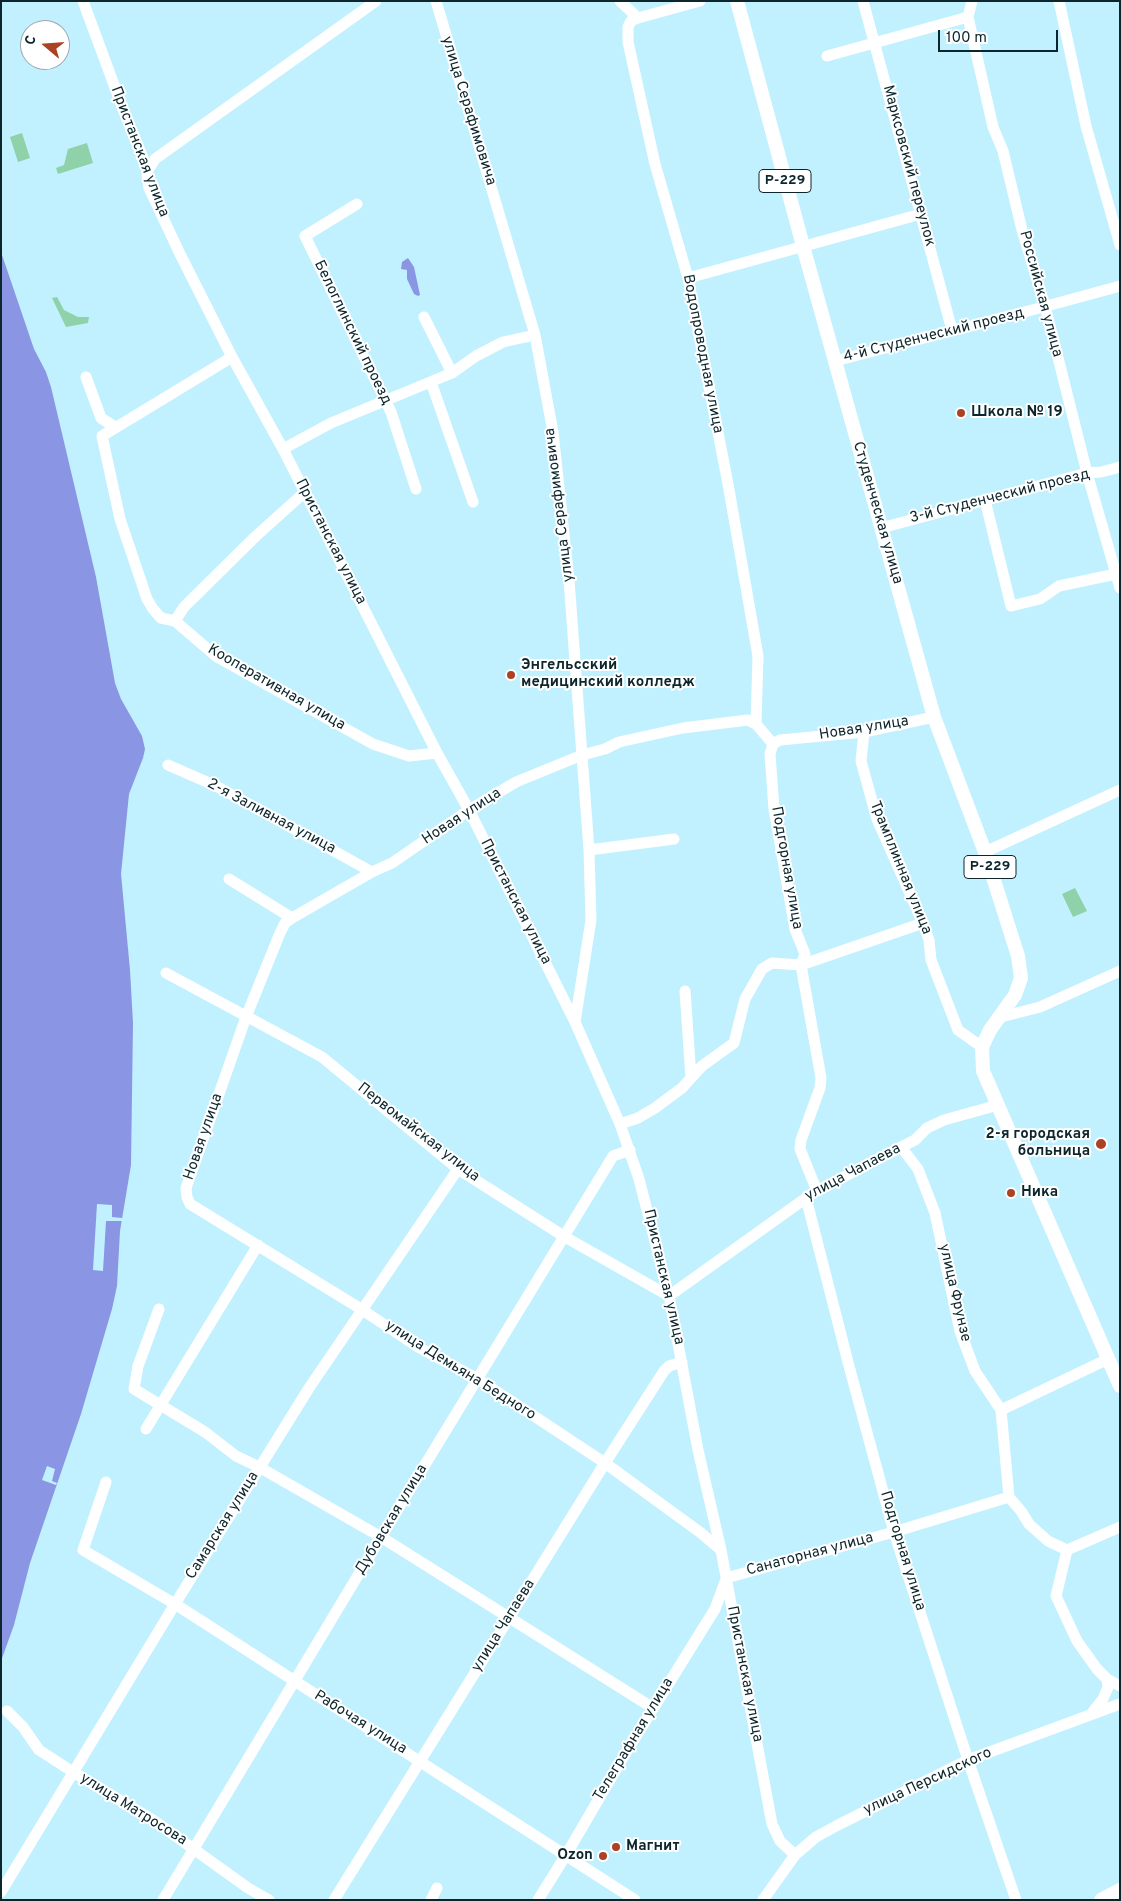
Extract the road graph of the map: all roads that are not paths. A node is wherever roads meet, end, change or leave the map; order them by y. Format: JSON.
{"nodes":[{"id":1,"x":83,"y":1,"type":"edge"},
{"id":2,"x":376,"y":1,"type":"edge"},
{"id":3,"x":436,"y":1,"type":"edge"},
{"id":4,"x":620,"y":1,"type":"edge"},
{"id":5,"x":700,"y":1,"type":"edge"},
{"id":6,"x":737,"y":1,"type":"edge"},
{"id":7,"x":863,"y":1,"type":"edge"},
{"id":8,"x":972,"y":1,"type":"edge"},
{"id":9,"x":1059,"y":1,"type":"edge"},
{"id":10,"x":968,"y":17,"type":"junction"},
{"id":11,"x":638,"y":18,"type":"junction"},
{"id":12,"x":875,"y":43,"type":"junction"},
{"id":13,"x":827,"y":56,"type":"dead end"},
{"id":14,"x":148,"y":170,"type":"junction"},
{"id":15,"x":357,"y":204,"type":"dead end"},
{"id":16,"x":921,"y":214,"type":"junction"},
{"id":17,"x":1120,"y":245,"type":"edge"},
{"id":18,"x":803,"y":246,"type":"junction"},
{"id":19,"x":688,"y":278,"type":"junction"},
{"id":20,"x":1120,"y":286,"type":"edge"},
{"id":21,"x":1045,"y":306,"type":"junction"},
{"id":22,"x":424,"y":317,"type":"dead end"},
{"id":23,"x":952,"y":330,"type":"junction"},
{"id":24,"x":535,"y":335,"type":"junction"},
{"id":25,"x":232,"y":357,"type":"junction"},
{"id":26,"x":835,"y":361,"type":"junction"},
{"id":27,"x":452,"y":374,"type":"junction"},
{"id":28,"x":86,"y":378,"type":"dead end"},
{"id":29,"x":431,"y":382,"type":"junction"},
{"id":30,"x":384,"y":400,"type":"junction"},
{"id":31,"x":115,"y":427,"type":"junction"},
{"id":32,"x":283,"y":449,"type":"junction"},
{"id":33,"x":1120,"y":467,"type":"edge"},
{"id":34,"x":1086,"y":473,"type":"junction"},
{"id":35,"x":416,"y":489,"type":"dead end"},
{"id":36,"x":305,"y":492,"type":"junction"},
{"id":37,"x":985,"y":500,"type":"junction"},
{"id":38,"x":473,"y":502,"type":"dead end"},
{"id":39,"x":881,"y":528,"type":"junction"},
{"id":40,"x":1116,"y":574,"type":"junction"},
{"id":41,"x":1120,"y":588,"type":"edge"},
{"id":42,"x":174,"y":621,"type":"junction"},
{"id":43,"x":934,"y":718,"type":"junction"},
{"id":44,"x":756,"y":724,"type":"junction"},
{"id":45,"x":864,"y":732,"type":"junction"},
{"id":46,"x":773,"y":744,"type":"junction"},
{"id":47,"x":437,"y":753,"type":"junction"},
{"id":48,"x":582,"y":754,"type":"junction"},
{"id":49,"x":168,"y":765,"type":"dead end"},
{"id":50,"x":1120,"y":790,"type":"edge"},
{"id":51,"x":469,"y":810,"type":"junction"},
{"id":52,"x":674,"y":839,"type":"dead end"},
{"id":53,"x":589,"y":850,"type":"junction"},
{"id":54,"x":985,"y":852,"type":"junction"},
{"id":55,"x":372,"y":872,"type":"junction"},
{"id":56,"x":229,"y":879,"type":"dead end"},
{"id":57,"x":292,"y":918,"type":"junction"},
{"id":58,"x":923,"y":922,"type":"junction"},
{"id":59,"x":801,"y":965,"type":"junction"},
{"id":60,"x":1120,"y":971,"type":"edge"},
{"id":61,"x":166,"y":973,"type":"dead end"},
{"id":62,"x":685,"y":991,"type":"dead end"},
{"id":63,"x":1001,"y":1016,"type":"junction"},
{"id":64,"x":246,"y":1017,"type":"junction"},
{"id":65,"x":575,"y":1022,"type":"junction"},
{"id":66,"x":982,"y":1047,"type":"junction"},
{"id":67,"x":691,"y":1078,"type":"junction"},
{"id":68,"x":998,"y":1105,"type":"junction"},
{"id":69,"x":620,"y":1124,"type":"junction"},
{"id":70,"x":901,"y":1147,"type":"junction"},
{"id":71,"x":630,"y":1150,"type":"junction"},
{"id":72,"x":458,"y":1169,"type":"junction"},
{"id":73,"x":817,"y":1191,"type":"junction"},
{"id":74,"x":806,"y":1198,"type":"junction"},
{"id":75,"x":190,"y":1204,"type":"joint"},
{"id":76,"x":566,"y":1237,"type":"junction"},
{"id":77,"x":258,"y":1245,"type":"junction"},
{"id":78,"x":668,"y":1296,"type":"junction"},
{"id":79,"x":159,"y":1309,"type":"dead end"},
{"id":80,"x":361,"y":1309,"type":"junction"},
{"id":81,"x":1108,"y":1359,"type":"junction"},
{"id":82,"x":682,"y":1362,"type":"junction"},
{"id":83,"x":478,"y":1379,"type":"junction"},
{"id":84,"x":1120,"y":1386,"type":"edge"},
{"id":85,"x":161,"y":1407,"type":"junction"},
{"id":86,"x":1001,"y":1410,"type":"junction"},
{"id":87,"x":146,"y":1430,"type":"dead end"},
{"id":88,"x":605,"y":1463,"type":"junction"},
{"id":89,"x":259,"y":1467,"type":"junction"},
{"id":90,"x":106,"y":1482,"type":"dead end"},
{"id":91,"x":1009,"y":1497,"type":"junction"},
{"id":92,"x":1120,"y":1527,"type":"edge"},
{"id":93,"x":894,"y":1532,"type":"junction"},
{"id":94,"x":381,"y":1537,"type":"junction"},
{"id":95,"x":721,"y":1550,"type":"junction"},
{"id":96,"x":1067,"y":1550,"type":"junction"},
{"id":97,"x":726,"y":1578,"type":"junction"},
{"id":98,"x":175,"y":1604,"type":"junction"},
{"id":99,"x":509,"y":1618,"type":"junction"},
{"id":100,"x":1107,"y":1679,"type":"junction"},
{"id":101,"x":295,"y":1682,"type":"junction"},
{"id":102,"x":1120,"y":1686,"type":"edge"},
{"id":103,"x":1120,"y":1704,"type":"edge"},
{"id":104,"x":653,"y":1708,"type":"junction"},
{"id":105,"x":7,"y":1711,"type":"dead end"},
{"id":106,"x":1091,"y":1714,"type":"junction"},
{"id":107,"x":968,"y":1760,"type":"junction"},
{"id":108,"x":420,"y":1761,"type":"junction"},
{"id":109,"x":72,"y":1772,"type":"junction"},
{"id":110,"x":194,"y":1849,"type":"junction"},
{"id":111,"x":566,"y":1855,"type":"junction"},
{"id":112,"x":795,"y":1855,"type":"junction"},
{"id":113,"x":437,"y":1888,"type":"dead end"},
{"id":114,"x":1120,"y":1890,"type":"edge"},
{"id":115,"x":1,"y":1892,"type":"edge"},
{"id":116,"x":163,"y":1900,"type":"edge"},
{"id":117,"x":269,"y":1900,"type":"edge"},
{"id":118,"x":334,"y":1900,"type":"edge"},
{"id":119,"x":431,"y":1900,"type":"edge"},
{"id":120,"x":538,"y":1900,"type":"edge"},
{"id":121,"x":635,"y":1900,"type":"edge"},
{"id":122,"x":763,"y":1900,"type":"edge"},
{"id":123,"x":1016,"y":1900,"type":"edge"},
{"id":124,"x":1101,"y":1900,"type":"edge"}],
"edges":[{"from":1,"to":14,"type":"street","name":"Пристанская улица"},
{"from":2,"to":14,"type":"street"},
{"from":3,"to":24,"type":"street","name":"улица Серафимовича"},
{"from":4,"to":11,"type":"street"},
{"from":5,"to":11,"type":"street"},
{"from":6,"to":18,"type":"main road","name":"Студенческая улица","number":"Р-229"},
{"from":7,"to":12,"type":"street","name":"Марксовский переулок"},
{"from":8,"to":10,"type":"street","name":"Российская улица"},
{"from":9,"to":17,"type":"street"},
{"from":10,"to":12,"type":"street"},
{"from":10,"to":21,"type":"street","name":"Российская улица"},
{"from":11,"to":19,"type":"street","name":"Водопроводная улица"},
{"from":12,"to":13,"type":"street"},
{"from":12,"to":16,"type":"street","name":"Марксовский переулок"},
{"from":14,"to":25,"type":"street","name":"Пристанская улица"},
{"from":15,"to":30,"type":"street","name":"Белоглинский проезд"},
{"from":16,"to":18,"type":"street"},
{"from":16,"to":23,"type":"street","name":"Марксовский переулок"},
{"from":18,"to":19,"type":"street"},
{"from":18,"to":26,"type":"main road","name":"Студенческая улица","number":"Р-229"},
{"from":19,"to":44,"type":"street","name":"Водопроводная улица"},
{"from":20,"to":21,"type":"street","name":"4-й Студенческий проезд"},
{"from":21,"to":23,"type":"street","name":"4-й Студенческий проезд"},
{"from":21,"to":34,"type":"street","name":"Российская улица"},
{"from":22,"to":27,"type":"street"},
{"from":23,"to":26,"type":"street","name":"4-й Студенческий проезд"},
{"from":24,"to":27,"type":"street"},
{"from":24,"to":48,"type":"street","name":"улица Серафимовича"},
{"from":25,"to":31,"type":"street"},
{"from":25,"to":32,"type":"street","name":"Пристанская улица"},
{"from":26,"to":39,"type":"main road","name":"Студенческая улица","number":"Р-229"},
{"from":27,"to":29,"type":"street"},
{"from":28,"to":31,"type":"street"},
{"from":29,"to":30,"type":"street"},
{"from":29,"to":38,"type":"street"},
{"from":30,"to":32,"type":"street"},
{"from":30,"to":35,"type":"street","name":"Белоглинский проезд"},
{"from":31,"to":42,"type":"street","name":"Кооперативная улица"},
{"from":32,"to":36,"type":"street","name":"Пристанская улица"},
{"from":33,"to":34,"type":"street","name":"3-й Студенческий проезд"},
{"from":34,"to":37,"type":"street","name":"3-й Студенческий проезд"},
{"from":34,"to":40,"type":"street","name":"Российская улица"},
{"from":36,"to":42,"type":"street"},
{"from":36,"to":47,"type":"street","name":"Пристанская улица"},
{"from":37,"to":39,"type":"street","name":"3-й Студенческий проезд"},
{"from":37,"to":40,"type":"street"},
{"from":39,"to":43,"type":"main road","name":"Студенческая улица","number":"Р-229"},
{"from":40,"to":41,"type":"street","name":"Российская улица"},
{"from":42,"to":47,"type":"street","name":"Кооперативная улица"},
{"from":43,"to":45,"type":"street","name":"Новая улица"},
{"from":43,"to":54,"type":"main road","name":"Студенческая улица","number":"Р-229"},
{"from":44,"to":46,"type":"street"},
{"from":44,"to":48,"type":"street","name":"Новая улица"},
{"from":45,"to":46,"type":"street","name":"Новая улица"},
{"from":45,"to":58,"type":"street","name":"Трамплинная улица"},
{"from":46,"to":59,"type":"street","name":"Подгорная улица"},
{"from":47,"to":51,"type":"street","name":"Пристанская улица"},
{"from":48,"to":51,"type":"street","name":"Новая улица"},
{"from":48,"to":53,"type":"street","name":"улица Серафимовича"},
{"from":49,"to":55,"type":"street","name":"2-я Заливная улица"},
{"from":50,"to":54,"type":"street"},
{"from":51,"to":55,"type":"street","name":"Новая улица"},
{"from":51,"to":65,"type":"street","name":"Пристанская улица"},
{"from":52,"to":53,"type":"street"},
{"from":53,"to":65,"type":"street","name":"улица Серафимовича"},
{"from":54,"to":63,"type":"main road","name":"Студенческая улица","number":"Р-229"},
{"from":55,"to":57,"type":"street","name":"Новая улица"},
{"from":56,"to":57,"type":"street"},
{"from":57,"to":64,"type":"street","name":"Новая улица"},
{"from":58,"to":59,"type":"street"},
{"from":58,"to":66,"type":"street","name":"Трамплинная улица"},
{"from":59,"to":67,"type":"street"},
{"from":59,"to":73,"type":"street","name":"Подгорная улица"},
{"from":60,"to":63,"type":"street"},
{"from":61,"to":64,"type":"street","name":"Первомайская улица"},
{"from":62,"to":67,"type":"street"},
{"from":63,"to":66,"type":"main road","number":"Р-229"},
{"from":64,"to":72,"type":"street","name":"Первомайская улица"},
{"from":64,"to":75,"type":"street","name":"Новая улица"},
{"from":65,"to":69,"type":"street","name":"Пристанская улица"},
{"from":66,"to":68,"type":"main road"},
{"from":67,"to":69,"type":"street"},
{"from":68,"to":70,"type":"street","name":"улица Чапаева"},
{"from":68,"to":81,"type":"main road"},
{"from":69,"to":71,"type":"street","name":"Пристанская улица"},
{"from":70,"to":73,"type":"street","name":"улица Чапаева"},
{"from":70,"to":86,"type":"street","name":"улица Фрунзе"},
{"from":71,"to":76,"type":"street","name":"Дубовская улица"},
{"from":71,"to":78,"type":"street","name":"Пристанская улица"},
{"from":72,"to":76,"type":"street","name":"Первомайская улица"},
{"from":72,"to":80,"type":"street","name":"Самарская улица"},
{"from":73,"to":74,"type":"street","name":"улица Чапаева"},
{"from":74,"to":78,"type":"street","name":"улица Чапаева"},
{"from":74,"to":93,"type":"street","name":"Подгорная улица"},
{"from":75,"to":77,"type":"street","name":"улица Демьяна Бедного"},
{"from":76,"to":78,"type":"street","name":"Первомайская улица"},
{"from":76,"to":83,"type":"street","name":"Дубовская улица"},
{"from":77,"to":80,"type":"street","name":"улица Демьяна Бедного"},
{"from":77,"to":85,"type":"street"},
{"from":78,"to":82,"type":"street","name":"Пристанская улица"},
{"from":79,"to":85,"type":"street"},
{"from":80,"to":83,"type":"street","name":"улица Демьяна Бедного"},
{"from":80,"to":89,"type":"street","name":"Самарская улица"},
{"from":81,"to":84,"type":"main road"},
{"from":81,"to":86,"type":"street"},
{"from":82,"to":88,"type":"street","name":"улица Чапаева"},
{"from":82,"to":95,"type":"street","name":"Пристанская улица"},
{"from":83,"to":88,"type":"street","name":"улица Демьяна Бедного"},
{"from":83,"to":94,"type":"street","name":"Дубовская улица"},
{"from":85,"to":87,"type":"street"},
{"from":85,"to":89,"type":"street"},
{"from":86,"to":91,"type":"street","name":"улица Фрунзе"},
{"from":88,"to":95,"type":"street","name":"улица Демьяна Бедного"},
{"from":88,"to":99,"type":"street","name":"улица Чапаева"},
{"from":89,"to":94,"type":"street"},
{"from":89,"to":98,"type":"street","name":"Самарская улица"},
{"from":90,"to":98,"type":"street","name":"Рабочая улица"},
{"from":91,"to":93,"type":"street","name":"Санаторная улица"},
{"from":91,"to":96,"type":"street"},
{"from":92,"to":96,"type":"street"},
{"from":93,"to":97,"type":"street","name":"Санаторная улица"},
{"from":93,"to":107,"type":"street","name":"Подгорная улица"},
{"from":94,"to":99,"type":"street"},
{"from":94,"to":101,"type":"street","name":"Дубовская улица"},
{"from":95,"to":97,"type":"street","name":"Пристанская улица"},
{"from":96,"to":100,"type":"street"},
{"from":97,"to":104,"type":"street","name":"Телеграфная улица"},
{"from":97,"to":112,"type":"street","name":"Пристанская улица"},
{"from":98,"to":101,"type":"street","name":"Рабочая улица"},
{"from":98,"to":109,"type":"street","name":"Самарская улица"},
{"from":99,"to":104,"type":"street"},
{"from":99,"to":108,"type":"street","name":"улица Чапаева"},
{"from":100,"to":102,"type":"street"},
{"from":100,"to":106,"type":"street"},
{"from":101,"to":108,"type":"street","name":"Рабочая улица"},
{"from":101,"to":110,"type":"street","name":"Дубовская улица"},
{"from":103,"to":106,"type":"street","name":"улица Персидского"},
{"from":104,"to":111,"type":"street","name":"Телеграфная улица"},
{"from":105,"to":109,"type":"street","name":"улица Матросова"},
{"from":106,"to":107,"type":"street","name":"улица Персидского"},
{"from":107,"to":112,"type":"street","name":"улица Персидского"},
{"from":107,"to":123,"type":"street","name":"Подгорная улица"},
{"from":108,"to":111,"type":"street","name":"Рабочая улица"},
{"from":108,"to":118,"type":"street","name":"улица Чапаева"},
{"from":109,"to":110,"type":"street","name":"улица Матросова"},
{"from":109,"to":115,"type":"street","name":"Самарская улица"},
{"from":110,"to":116,"type":"street","name":"Дубовская улица"},
{"from":110,"to":117,"type":"street","name":"улица Матросова"},
{"from":111,"to":120,"type":"street","name":"Телеграфная улица"},
{"from":111,"to":121,"type":"street","name":"Рабочая улица"},
{"from":112,"to":122,"type":"street","name":"улица Персидского"},
{"from":113,"to":119,"type":"street"},
{"from":114,"to":124,"type":"main road"}]}
